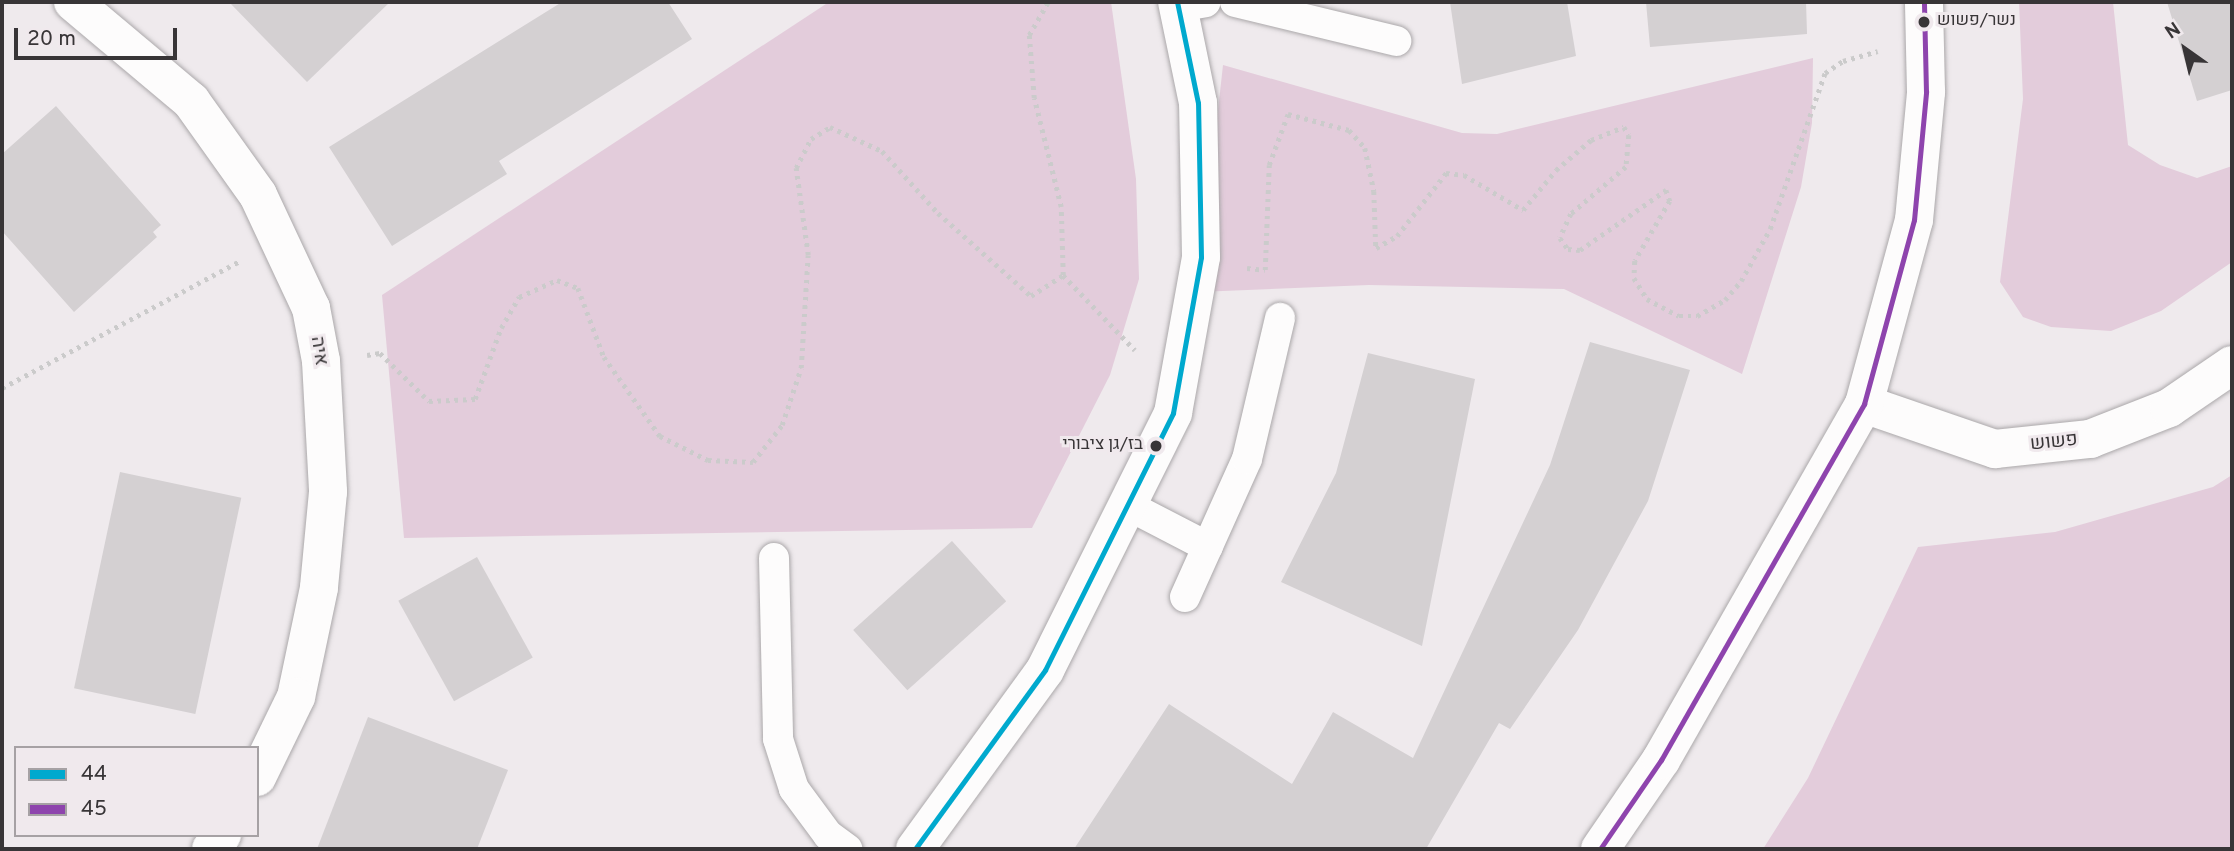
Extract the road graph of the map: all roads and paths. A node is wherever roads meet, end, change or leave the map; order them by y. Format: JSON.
{"nodes":[{"id":1,"x":72,"y":2,"type":"edge"},
{"id":2,"x":1048,"y":2,"type":"edge"},
{"id":3,"x":1236,"y":2,"type":"edge"},
{"id":4,"x":1187,"y":3,"type":"edge"},
{"id":5,"x":1925,"y":19,"type":"edge"},
{"id":6,"x":1396,"y":41,"type":"dead end"},
{"id":7,"x":279,"y":241,"type":"junction"},
{"id":8,"x":1239,"y":268,"type":"dead end"},
{"id":9,"x":1063,"y":275,"type":"junction"},
{"id":10,"x":1280,"y":318,"type":"dead end"},
{"id":11,"x":321,"y":361,"type":"junction"},
{"id":12,"x":2232,"y":365,"type":"edge"},
{"id":13,"x":2,"y":388,"type":"edge"},
{"id":14,"x":1176,"y":394,"type":"junction"},
{"id":15,"x":1864,"y":404,"type":"junction"},
{"id":16,"x":1127,"y":505,"type":"junction"},
{"id":17,"x":1208,"y":547,"type":"junction"},
{"id":18,"x":774,"y":558,"type":"dead end"},
{"id":19,"x":1185,"y":597,"type":"dead end"},
{"id":20,"x":259,"y":773,"type":"edge"},
{"id":21,"x":847,"y":849,"type":"edge"},
{"id":22,"x":915,"y":849,"type":"edge"},
{"id":23,"x":1600,"y":849,"type":"edge"}],
"edges":[{"from":1,"to":7,"type":"street","name":"איה"},
{"from":2,"to":9,"type":"path"},
{"from":3,"to":6,"type":"lane"},
{"from":4,"to":14,"type":"street"},
{"from":5,"to":8,"type":"path"},
{"from":5,"to":15,"type":"street"},
{"from":7,"to":11,"type":"street","name":"איה"},
{"from":7,"to":13,"type":"path"},
{"from":9,"to":11,"type":"path"},
{"from":9,"to":14,"type":"path"},
{"from":10,"to":17,"type":"lane"},
{"from":11,"to":20,"type":"street","name":"איה"},
{"from":12,"to":15,"type":"street","name":"פשוש"},
{"from":14,"to":16,"type":"street"},
{"from":15,"to":23,"type":"street"},
{"from":16,"to":17,"type":"lane"},
{"from":16,"to":22,"type":"street"},
{"from":17,"to":19,"type":"lane"},
{"from":18,"to":21,"type":"lane"}]}
